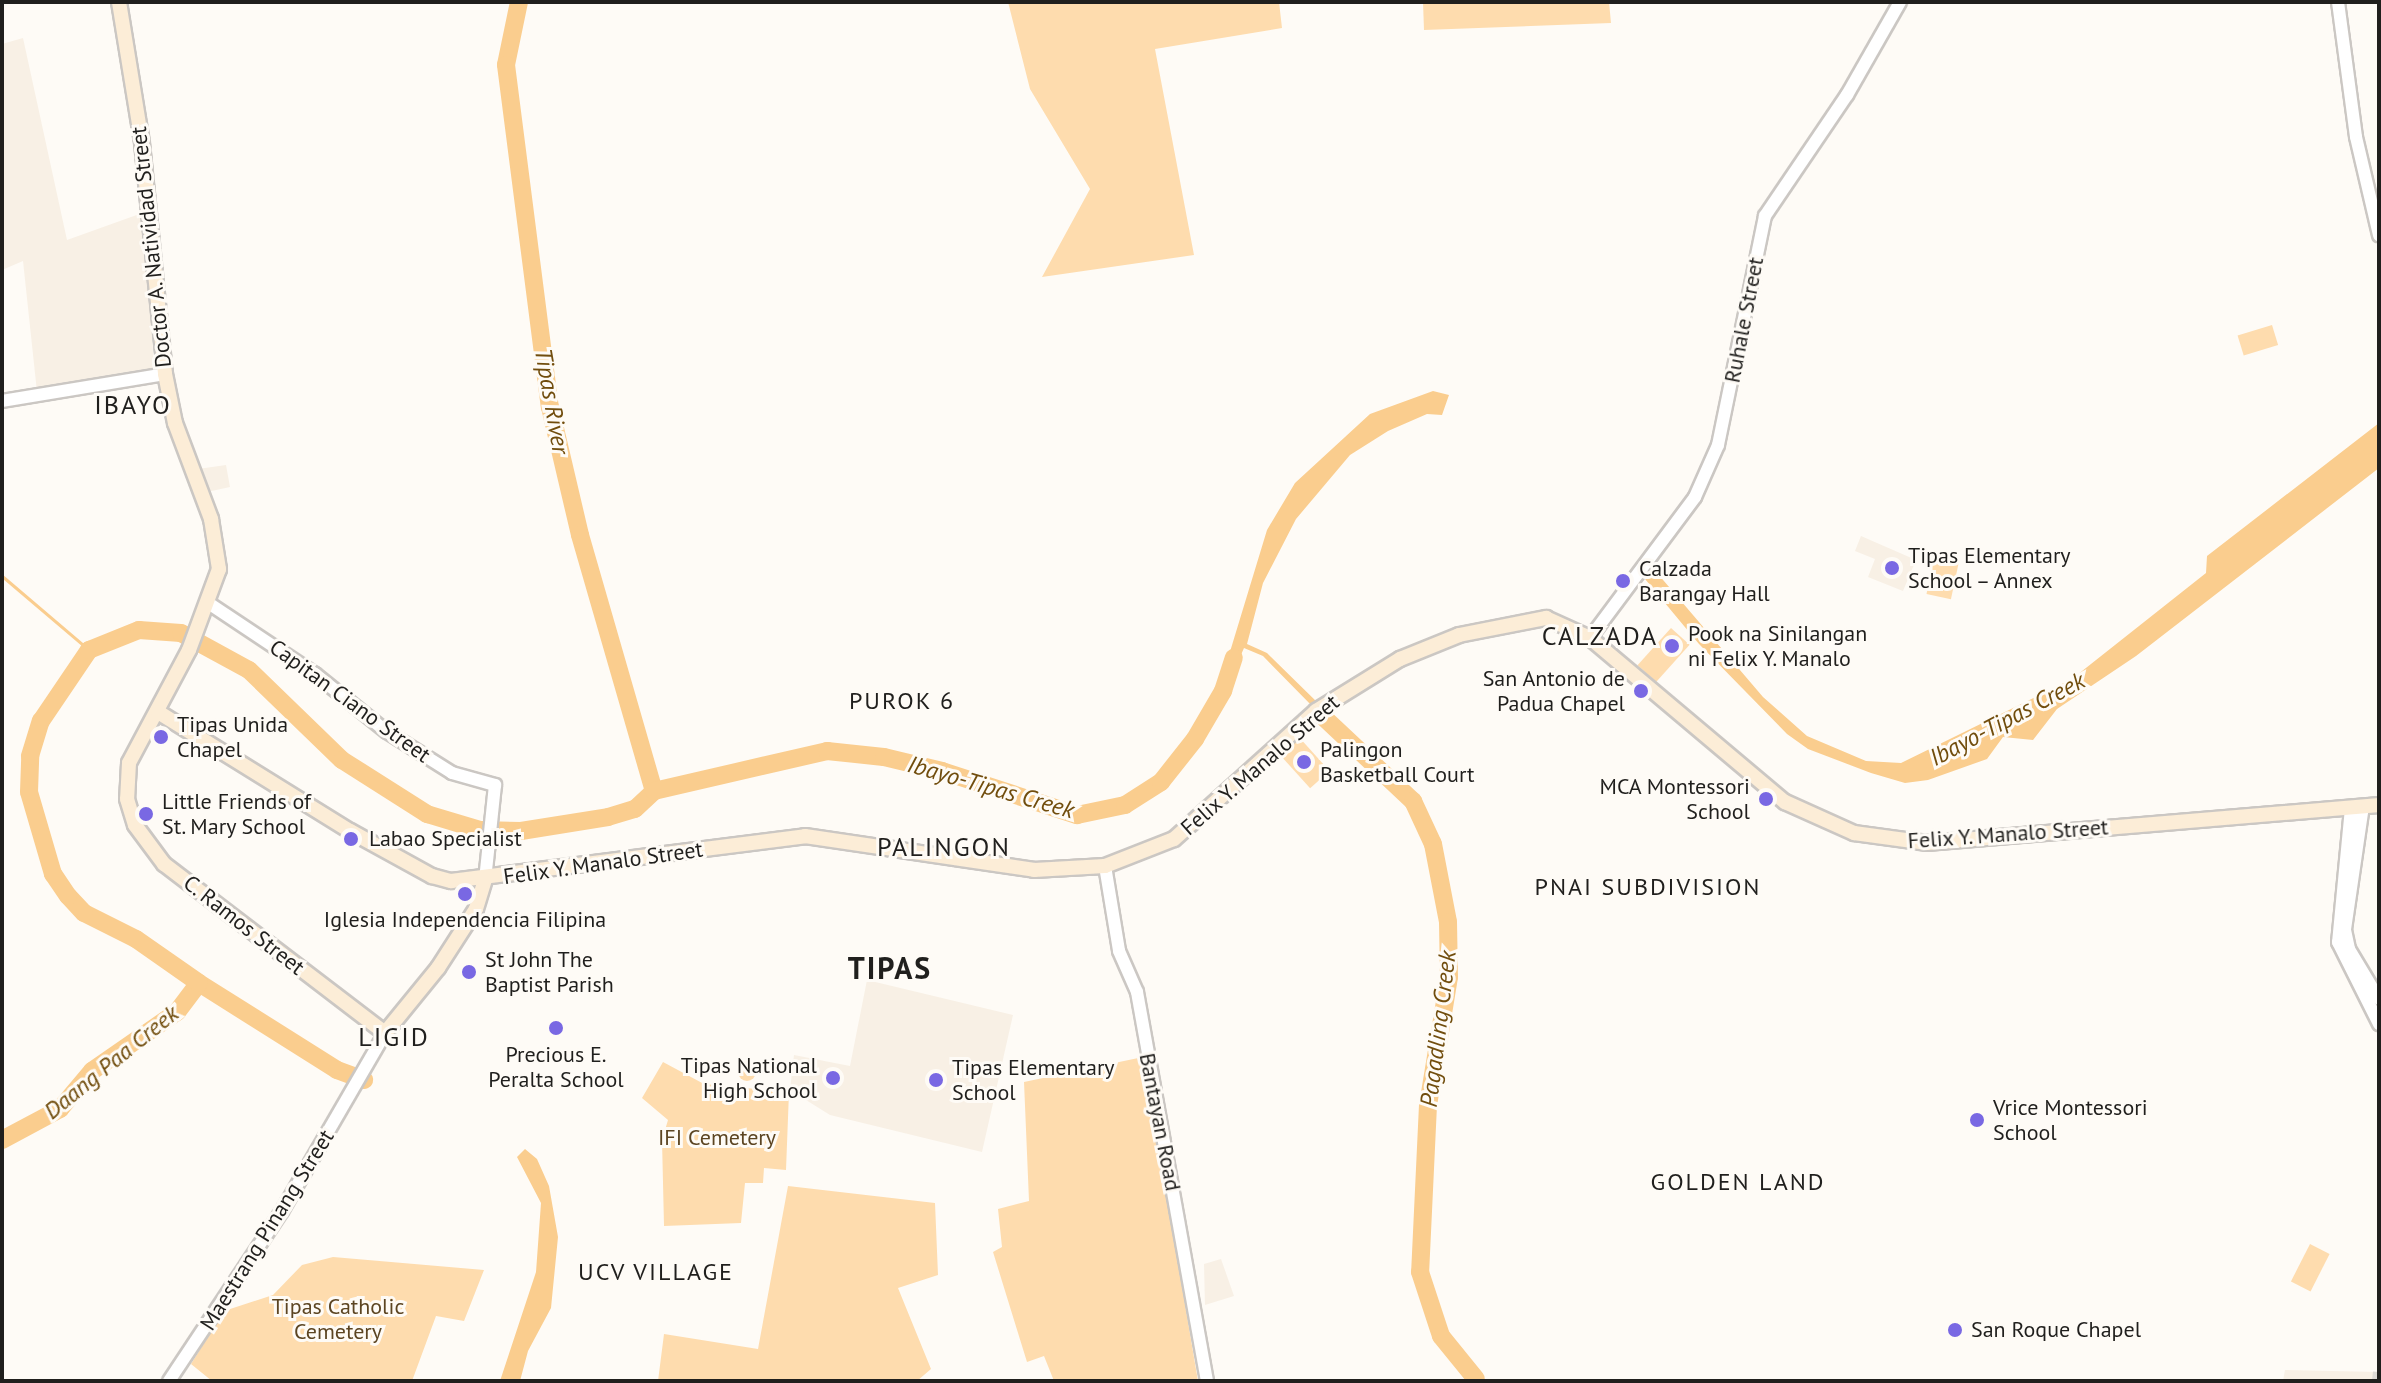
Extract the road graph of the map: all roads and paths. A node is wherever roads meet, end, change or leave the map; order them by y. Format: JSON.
{"nodes":[{"id":1,"x":119,"y":2,"type":"edge"},
{"id":2,"x":1900,"y":2,"type":"edge"},
{"id":3,"x":2338,"y":2,"type":"edge"},
{"id":4,"x":2379,"y":235,"type":"edge"},
{"id":5,"x":165,"y":374,"type":"junction"},
{"id":6,"x":2,"y":401,"type":"edge"},
{"id":7,"x":210,"y":604,"type":"junction"},
{"id":8,"x":1590,"y":638,"type":"junction"},
{"id":9,"x":158,"y":712,"type":"junction"},
{"id":10,"x":127,"y":799,"type":"joint"},
{"id":11,"x":2379,"y":805,"type":"edge"},
{"id":12,"x":2357,"y":807,"type":"junction"},
{"id":13,"x":1105,"y":866,"type":"junction"},
{"id":14,"x":485,"y":880,"type":"junction"},
{"id":15,"x":2379,"y":999,"type":"edge"},
{"id":16,"x":2379,"y":1024,"type":"edge"},
{"id":17,"x":385,"y":1033,"type":"junction"},
{"id":18,"x":169,"y":1381,"type":"edge"},
{"id":19,"x":1207,"y":1381,"type":"edge"}],
"edges":[{"from":1,"to":5,"type":"main road","name":"Doctor A. Natividad Street"},
{"from":2,"to":8,"type":"street","name":"Ruhale Street"},
{"from":3,"to":4,"type":"street"},
{"from":5,"to":6,"type":"street"},
{"from":5,"to":7,"type":"main road","name":"Doctor A. Natividad Street"},
{"from":7,"to":9,"type":"main road","name":"Doctor A. Natividad Street"},
{"from":7,"to":14,"type":"street","name":"Capitan Ciano Street"},
{"from":8,"to":12,"type":"main road","name":"Felix Y. Manalo Street"},
{"from":8,"to":13,"type":"main road","name":"Felix Y. Manalo Street"},
{"from":9,"to":10,"type":"main road","name":"Doctor A. Natividad Street"},
{"from":9,"to":14,"type":"main road","name":"Felix Y. Manalo Street"},
{"from":10,"to":17,"type":"main road","name":"C. Ramos Street"},
{"from":11,"to":12,"type":"main road","name":"Felix Y. Manalo Street"},
{"from":12,"to":15,"type":"street"},
{"from":12,"to":16,"type":"street"},
{"from":13,"to":14,"type":"main road","name":"Felix Y. Manalo Street"},
{"from":13,"to":19,"type":"street","name":"Bantayan Road"},
{"from":14,"to":17,"type":"main road"},
{"from":17,"to":18,"type":"street","name":"Maestrang Pinang Street"}]}
